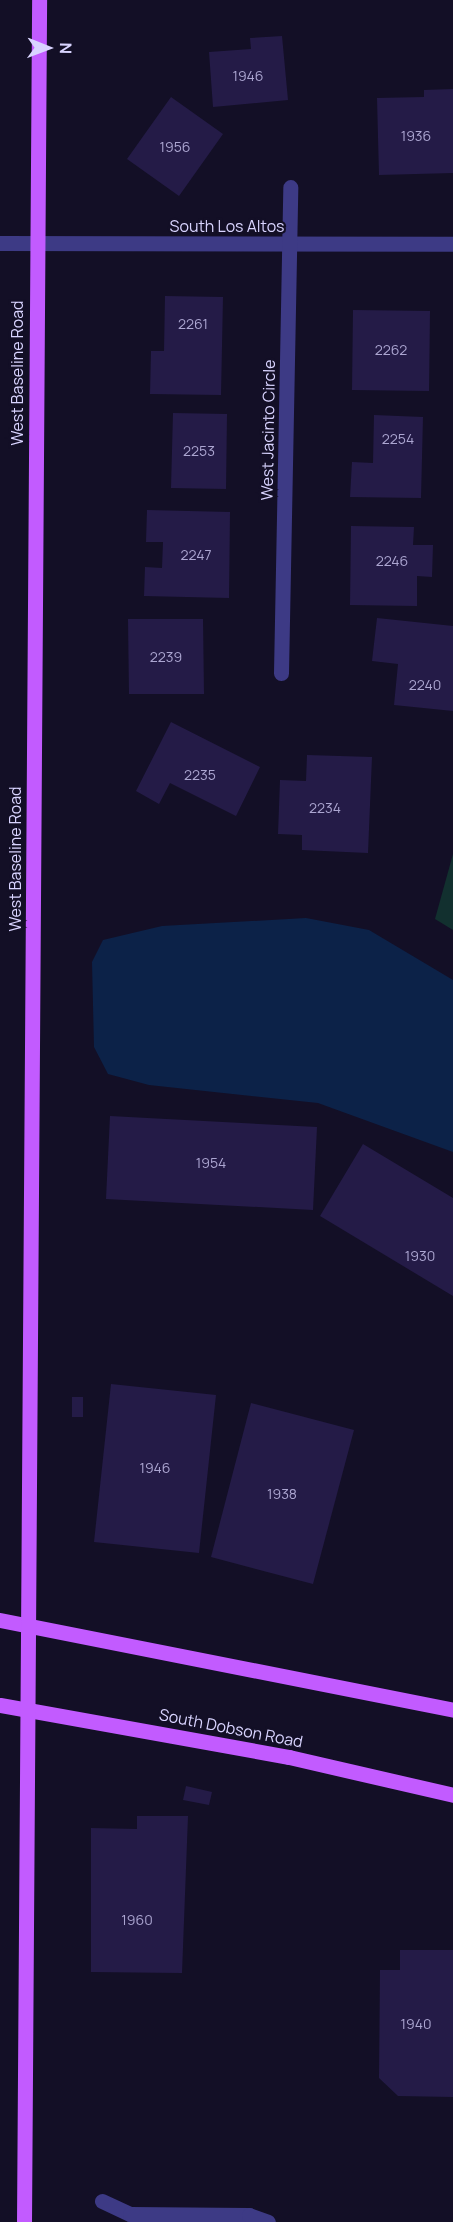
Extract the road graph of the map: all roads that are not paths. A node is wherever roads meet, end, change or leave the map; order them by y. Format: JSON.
{"nodes":[{"id":1,"x":39,"y":0,"type":"edge"},
{"id":2,"x":290,"y":187,"type":"dead end"},
{"id":3,"x":0,"y":243,"type":"edge"},
{"id":4,"x":36,"y":244,"type":"junction"},
{"id":5,"x":289,"y":244,"type":"junction"},
{"id":6,"x":453,"y":244,"type":"edge"},
{"id":7,"x":281,"y":673,"type":"dead end"},
{"id":8,"x":0,"y":1620,"type":"edge"},
{"id":9,"x":31,"y":1626,"type":"junction"},
{"id":10,"x":0,"y":1704,"type":"edge"},
{"id":11,"x":29,"y":1710,"type":"junction"},
{"id":12,"x":453,"y":1710,"type":"edge"},
{"id":13,"x":453,"y":1795,"type":"edge"},
{"id":14,"x":102,"y":2201,"type":"dead end"},
{"id":15,"x":24,"y":2222,"type":"edge"},
{"id":16,"x":268,"y":2222,"type":"edge"}],
"edges":[{"from":1,"to":4,"type":"main road","name":"West Baseline Road"},
{"from":2,"to":5,"type":"street","name":"West Jacinto Circle"},
{"from":3,"to":4,"type":"street","name":"South Los Altos"},
{"from":4,"to":5,"type":"street","name":"South Los Altos"},
{"from":4,"to":9,"type":"main road","name":"West Baseline Road"},
{"from":5,"to":6,"type":"street","name":"South Los Altos"},
{"from":5,"to":7,"type":"street","name":"West Jacinto Circle"},
{"from":8,"to":9,"type":"main road"},
{"from":9,"to":11,"type":"main road","name":"West Baseline Road"},
{"from":9,"to":12,"type":"main road"},
{"from":10,"to":11,"type":"main road","name":"South Dobson Road"},
{"from":11,"to":13,"type":"main road","name":"South Dobson Road"},
{"from":11,"to":15,"type":"main road","name":"West Baseline Road"},
{"from":14,"to":16,"type":"street"}]}
